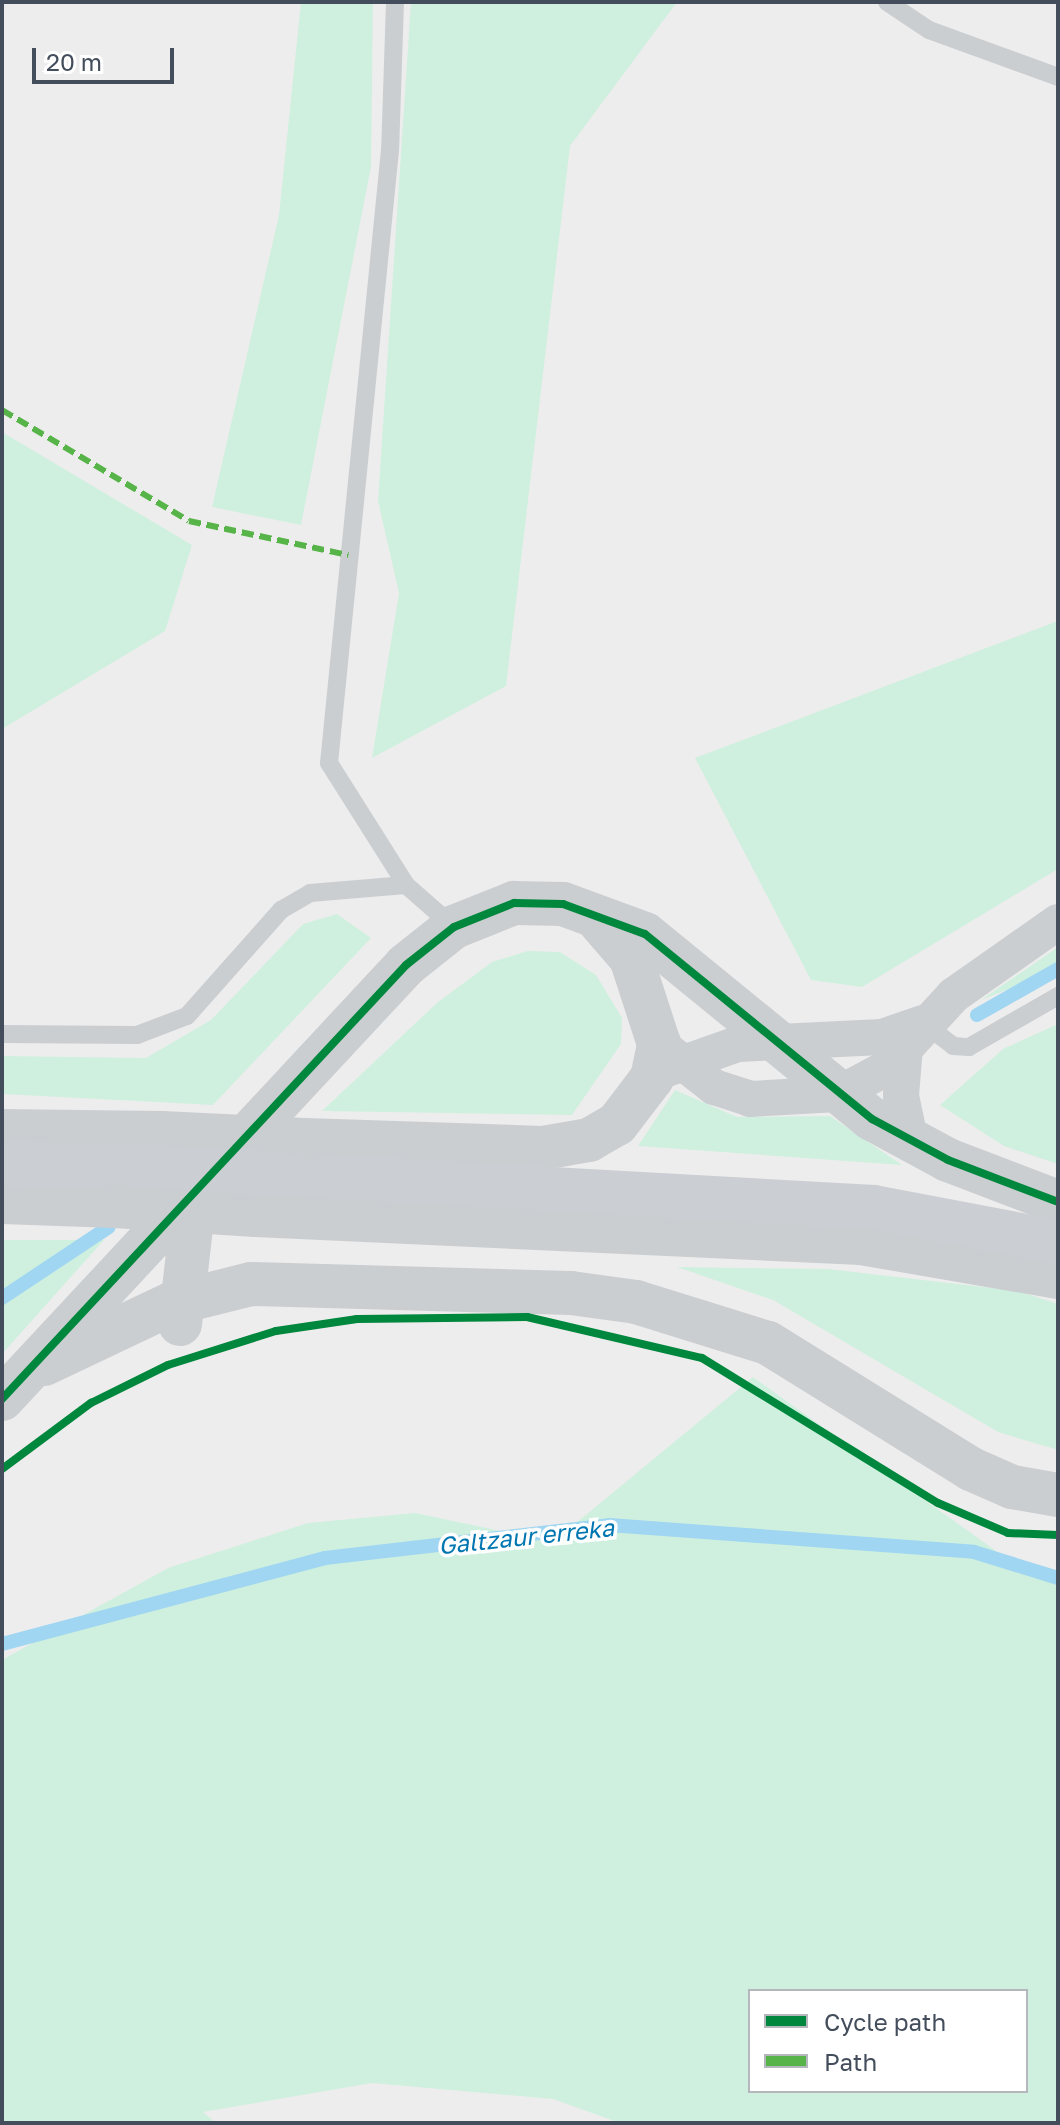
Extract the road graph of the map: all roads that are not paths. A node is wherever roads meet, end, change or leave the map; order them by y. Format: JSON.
{"nodes":[{"id":1,"x":395,"y":2,"type":"edge"},
{"id":2,"x":887,"y":2,"type":"edge"},
{"id":3,"x":1058,"y":77,"type":"edge"},
{"id":4,"x":406,"y":885,"type":"junction"},
{"id":5,"x":580,"y":909,"type":"junction"},
{"id":6,"x":1058,"y":922,"type":"edge"},
{"id":7,"x":454,"y":927,"type":"junction"},
{"id":8,"x":1058,"y":996,"type":"edge"},
{"id":9,"x":2,"y":1034,"type":"edge"},
{"id":10,"x":914,"y":1035,"type":"junction"},
{"id":11,"x":771,"y":1041,"type":"junction"},
{"id":12,"x":663,"y":1062,"type":"junction"},
{"id":13,"x":838,"y":1094,"type":"junction"},
{"id":14,"x":2,"y":1131,"type":"edge"},
{"id":15,"x":911,"y":1143,"type":"junction"},
{"id":16,"x":151,"y":1150,"type":"junction"},
{"id":17,"x":295,"y":1157,"type":"junction"},
{"id":18,"x":221,"y":1163,"type":"junction"},
{"id":19,"x":2,"y":1164,"type":"edge"},
{"id":20,"x":2,"y":1202,"type":"edge"},
{"id":21,"x":1058,"y":1202,"type":"edge"},
{"id":22,"x":191,"y":1227,"type":"junction"},
{"id":23,"x":1058,"y":1242,"type":"edge"},
{"id":24,"x":134,"y":1254,"type":"junction"},
{"id":25,"x":1058,"y":1277,"type":"edge"},
{"id":26,"x":251,"y":1284,"type":"junction"},
{"id":27,"x":392,"y":1285,"type":"junction"},
{"id":28,"x":172,"y":1314,"type":"junction"},
{"id":29,"x":11,"y":1388,"type":"edge"},
{"id":30,"x":2,"y":1417,"type":"edge"},
{"id":31,"x":1058,"y":1495,"type":"edge"}],
"edges":[{"from":1,"to":4,"type":"lane"},
{"from":2,"to":3,"type":"lane"},
{"from":4,"to":7,"type":"lane"},
{"from":4,"to":9,"type":"lane"},
{"from":5,"to":7,"type":"street"},
{"from":5,"to":11,"type":"street"},
{"from":5,"to":12,"type":"street"},
{"from":6,"to":10,"type":"street"},
{"from":7,"to":18,"type":"street"},
{"from":8,"to":10,"type":"lane"},
{"from":10,"to":11,"type":"street"},
{"from":10,"to":13,"type":"street"},
{"from":10,"to":15,"type":"street"},
{"from":11,"to":12,"type":"street"},
{"from":11,"to":13,"type":"street"},
{"from":12,"to":13,"type":"street"},
{"from":12,"to":17,"type":"street"},
{"from":13,"to":15,"type":"street"},
{"from":14,"to":16,"type":"street"},
{"from":15,"to":21,"type":"street"},
{"from":16,"to":17,"type":"main road","bridge":true},
{"from":16,"to":19,"type":"main road"},
{"from":17,"to":23,"type":"main road"},
{"from":18,"to":22,"type":"street"},
{"from":18,"to":24,"type":"street"},
{"from":20,"to":25,"type":"street","bridge":true},
{"from":22,"to":26,"type":"street"},
{"from":22,"to":28,"type":"street"},
{"from":24,"to":28,"type":"street"},
{"from":24,"to":29,"type":"street"},
{"from":26,"to":27,"type":"street"},
{"from":26,"to":28,"type":"street"},
{"from":27,"to":28,"type":"street"},
{"from":27,"to":31,"type":"street"},
{"from":28,"to":29,"type":"street"},
{"from":28,"to":30,"type":"street"}]}
